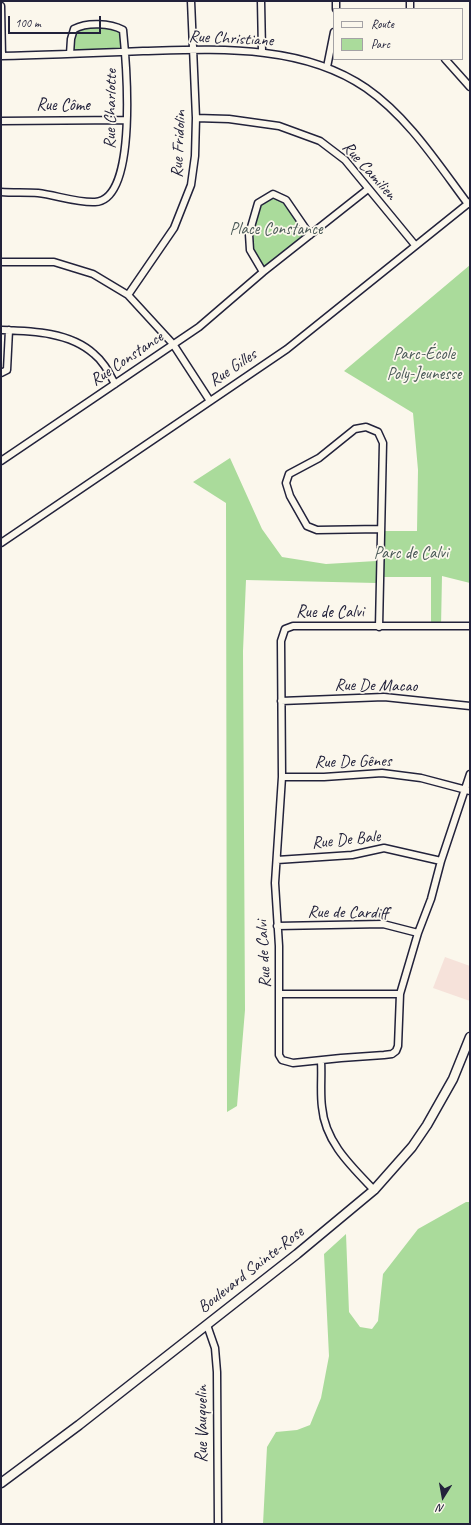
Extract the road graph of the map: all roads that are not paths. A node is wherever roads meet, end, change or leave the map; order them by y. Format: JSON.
{"nodes":[{"id":1,"x":191,"y":1,"type":"edge"},
{"id":2,"x":261,"y":1,"type":"edge"},
{"id":3,"x":1,"y":6,"type":"edge"},
{"id":4,"x":333,"y":37,"type":"edge"},
{"id":5,"x":192,"y":50,"type":"junction"},
{"id":6,"x":262,"y":51,"type":"junction"},
{"id":7,"x":125,"y":52,"type":"junction"},
{"id":8,"x":70,"y":54,"type":"junction"},
{"id":9,"x":2,"y":56,"type":"edge"},
{"id":10,"x":446,"y":60,"type":"edge"},
{"id":11,"x":327,"y":67,"type":"junction"},
{"id":12,"x":470,"y":87,"type":"edge"},
{"id":13,"x":196,"y":118,"type":"junction"},
{"id":14,"x":126,"y":120,"type":"junction"},
{"id":15,"x":1,"y":121,"type":"edge"},
{"id":16,"x":368,"y":189,"type":"junction"},
{"id":17,"x":1,"y":192,"type":"edge"},
{"id":18,"x":469,"y":203,"type":"edge"},
{"id":19,"x":310,"y":235,"type":"junction"},
{"id":20,"x":415,"y":244,"type":"junction"},
{"id":21,"x":1,"y":262,"type":"edge"},
{"id":22,"x":263,"y":272,"type":"junction"},
{"id":23,"x":128,"y":295,"type":"junction"},
{"id":24,"x":1,"y":330,"type":"edge"},
{"id":25,"x":10,"y":330,"type":"junction"},
{"id":26,"x":173,"y":344,"type":"junction"},
{"id":27,"x":1,"y":373,"type":"edge"},
{"id":28,"x":116,"y":384,"type":"junction"},
{"id":29,"x":210,"y":401,"type":"junction"},
{"id":30,"x":1,"y":461,"type":"edge"},
{"id":31,"x":381,"y":529,"type":"junction"},
{"id":32,"x":1,"y":543,"type":"edge"},
{"id":33,"x":470,"y":626,"type":"edge"},
{"id":34,"x":379,"y":627,"type":"junction"},
{"id":35,"x":282,"y":701,"type":"junction"},
{"id":36,"x":470,"y":706,"type":"edge"},
{"id":37,"x":470,"y":774,"type":"edge"},
{"id":38,"x":282,"y":777,"type":"junction"},
{"id":39,"x":467,"y":790,"type":"edge"},
{"id":40,"x":277,"y":860,"type":"junction"},
{"id":41,"x":441,"y":861,"type":"junction"},
{"id":42,"x":277,"y":926,"type":"junction"},
{"id":43,"x":418,"y":933,"type":"junction"},
{"id":44,"x":280,"y":994,"type":"junction"},
{"id":45,"x":400,"y":994,"type":"junction"},
{"id":46,"x":470,"y":1037,"type":"edge"},
{"id":47,"x":321,"y":1061,"type":"junction"},
{"id":48,"x":374,"y":1190,"type":"junction"},
{"id":49,"x":207,"y":1325,"type":"junction"},
{"id":50,"x":1,"y":1483,"type":"edge"},
{"id":51,"x":218,"y":1524,"type":"edge"}],
"edges":[{"from":1,"to":5,"type":"street","name":"Rue Fridolin"},
{"from":2,"to":6,"type":"street"},
{"from":3,"to":9,"type":"street"},
{"from":4,"to":11,"type":"street"},
{"from":5,"to":6,"type":"street","name":"Rue Christiane"},
{"from":5,"to":7,"type":"street","name":"Rue Christiane"},
{"from":5,"to":13,"type":"street","name":"Rue Fridolin"},
{"from":6,"to":11,"type":"street","name":"Rue Christiane"},
{"from":7,"to":8,"type":"street","name":"Rue Christiane"},
{"from":7,"to":8,"type":"street"},
{"from":7,"to":14,"type":"street","name":"Rue Charlotte"},
{"from":8,"to":9,"type":"street","name":"Rue Christiane"},
{"from":10,"to":12,"type":"street"},
{"from":11,"to":18,"type":"street","name":"Rue Christiane"},
{"from":13,"to":16,"type":"street","name":"Rue Camilien"},
{"from":13,"to":23,"type":"street","name":"Rue Fridolin"},
{"from":14,"to":15,"type":"street","name":"Rue Côme"},
{"from":14,"to":17,"type":"street","name":"Rue Charlotte"},
{"from":16,"to":19,"type":"street","name":"Rue Constance"},
{"from":16,"to":20,"type":"street","name":"Rue Camilien"},
{"from":18,"to":20,"type":"street","name":"Rue Gilles"},
{"from":19,"to":22,"type":"street","name":"Rue Constance"},
{"from":19,"to":22,"type":"street"},
{"from":20,"to":29,"type":"street","name":"Rue Gilles"},
{"from":21,"to":23,"type":"street"},
{"from":22,"to":26,"type":"street","name":"Rue Constance"},
{"from":23,"to":26,"type":"street"},
{"from":24,"to":25,"type":"street"},
{"from":25,"to":27,"type":"street"},
{"from":25,"to":28,"type":"street"},
{"from":26,"to":28,"type":"street","name":"Rue Constance"},
{"from":26,"to":29,"type":"street"},
{"from":28,"to":30,"type":"street","name":"Rue Constance"},
{"from":29,"to":32,"type":"street","name":"Rue Gilles"},
{"from":31,"to":31,"type":"street"},
{"from":31,"to":34,"type":"street"},
{"from":33,"to":34,"type":"street","name":"Rue de Calvi"},
{"from":34,"to":35,"type":"street","name":"Rue de Calvi"},
{"from":35,"to":36,"type":"street","name":"Rue De Macao"},
{"from":35,"to":38,"type":"street","name":"Rue de Calvi"},
{"from":37,"to":39,"type":"street","name":"Rue de Calvi"},
{"from":38,"to":39,"type":"street","name":"Rue De Gênes"},
{"from":38,"to":40,"type":"street","name":"Rue de Calvi"},
{"from":39,"to":41,"type":"street","name":"Rue de Calvi"},
{"from":40,"to":41,"type":"street","name":"Rue De Bale"},
{"from":40,"to":42,"type":"street","name":"Rue de Calvi"},
{"from":41,"to":43,"type":"street","name":"Rue de Calvi"},
{"from":42,"to":43,"type":"street","name":"Rue de Cardiff"},
{"from":42,"to":44,"type":"street","name":"Rue de Calvi"},
{"from":43,"to":45,"type":"street","name":"Rue de Calvi"},
{"from":44,"to":45,"type":"street"},
{"from":44,"to":47,"type":"street","name":"Rue de Calvi"},
{"from":45,"to":47,"type":"street","name":"Rue de Calvi"},
{"from":46,"to":48,"type":"street","name":"Boulevard Sainte-Rose"},
{"from":47,"to":48,"type":"street"},
{"from":48,"to":49,"type":"street","name":"Boulevard Sainte-Rose"},
{"from":49,"to":50,"type":"street","name":"Boulevard Sainte-Rose"},
{"from":49,"to":51,"type":"street","name":"Rue Vauquelin"}]}
